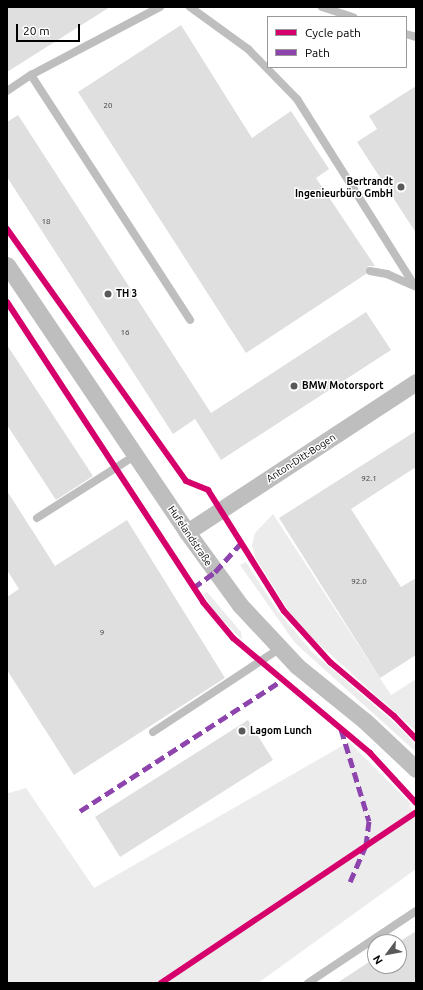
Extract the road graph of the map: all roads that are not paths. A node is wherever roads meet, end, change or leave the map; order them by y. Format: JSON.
{"nodes":[{"id":1,"x":160,"y":7,"type":"edge"},
{"id":2,"x":190,"y":7,"type":"edge"},
{"id":3,"x":322,"y":7,"type":"edge"},
{"id":4,"x":350,"y":16,"type":"edge"},
{"id":5,"x":31,"y":75,"type":"junction"},
{"id":6,"x":7,"y":91,"type":"edge"},
{"id":7,"x":7,"y":265,"type":"edge"},
{"id":8,"x":370,"y":271,"type":"dead end"},
{"id":9,"x":415,"y":287,"type":"edge"},
{"id":10,"x":190,"y":320,"type":"dead end"},
{"id":11,"x":416,"y":382,"type":"edge"},
{"id":12,"x":136,"y":455,"type":"junction"},
{"id":13,"x":37,"y":518,"type":"dead end"},
{"id":14,"x":187,"y":532,"type":"junction"},
{"id":15,"x":279,"y":650,"type":"junction"},
{"id":16,"x":153,"y":732,"type":"dead end"},
{"id":17,"x":416,"y":769,"type":"edge"},
{"id":18,"x":416,"y":911,"type":"edge"},
{"id":19,"x":308,"y":983,"type":"edge"}],
"edges":[{"from":1,"to":5,"type":"lane"},
{"from":2,"to":9,"type":"lane"},
{"from":3,"to":4,"type":"lane"},
{"from":5,"to":6,"type":"lane"},
{"from":5,"to":10,"type":"lane"},
{"from":7,"to":12,"type":"street","name":"Hufelandstraße"},
{"from":8,"to":9,"type":"lane"},
{"from":11,"to":14,"type":"street","name":"Anton-Ditt-Bogen"},
{"from":12,"to":13,"type":"lane"},
{"from":12,"to":14,"type":"street","name":"Hufelandstraße"},
{"from":14,"to":15,"type":"street","name":"Hufelandstraße"},
{"from":15,"to":16,"type":"lane"},
{"from":15,"to":17,"type":"street","name":"Hufelandstraße"},
{"from":18,"to":19,"type":"lane"}]}
